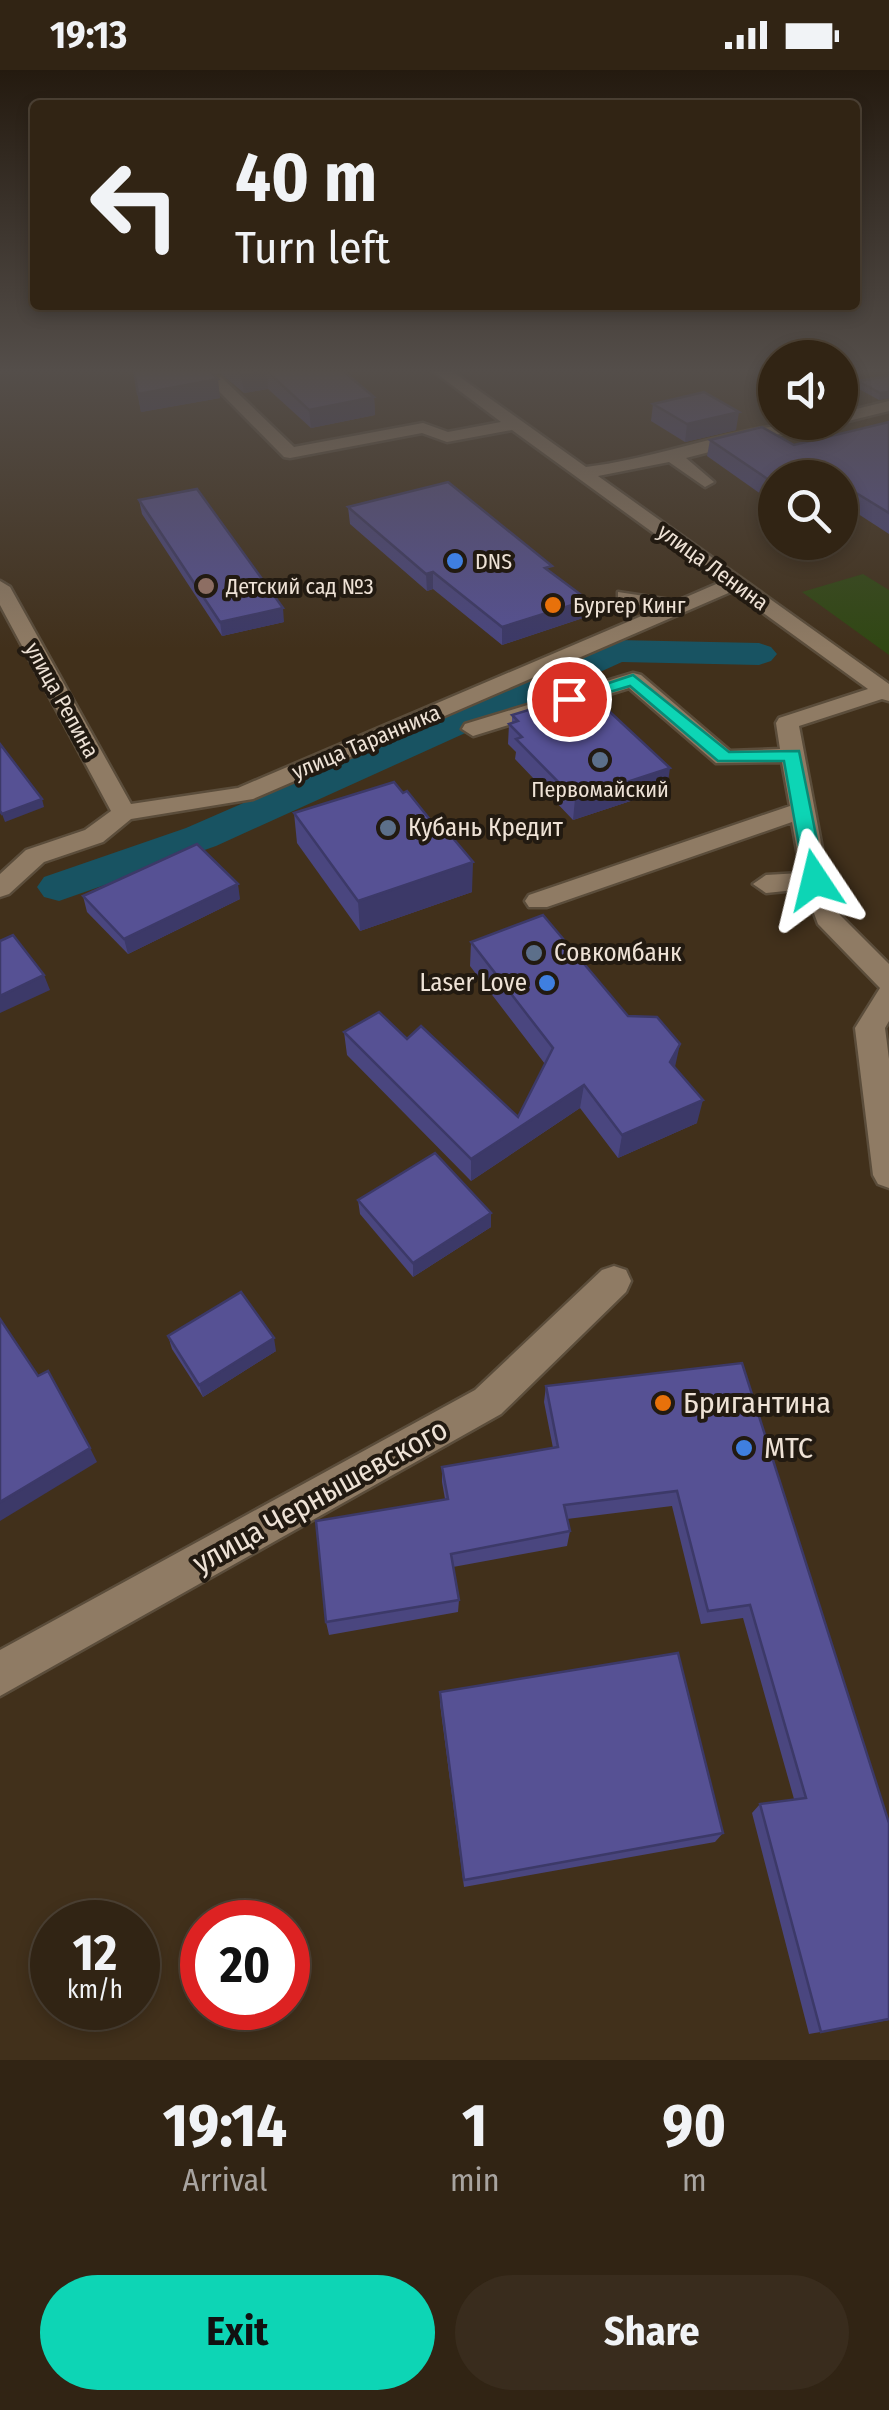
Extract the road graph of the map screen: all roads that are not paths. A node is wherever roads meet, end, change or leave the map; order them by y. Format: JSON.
{"nodes":[{"id":1,"x":568,"y":463,"type":"edge"},
{"id":2,"x":636,"y":463,"type":"edge"},
{"id":3,"x":681,"y":463,"type":"edge"},
{"id":4,"x":583,"y":473,"type":"junction"},
{"id":5,"x":705,"y":482,"type":"dead end"},
{"id":6,"x":735,"y":583,"type":"junction"},
{"id":7,"x":0,"y":587,"type":"edge"},
{"id":8,"x":625,"y":596,"type":"dead end"},
{"id":9,"x":678,"y":606,"type":"junction"},
{"id":10,"x":887,"y":693,"type":"edge"},
{"id":11,"x":473,"y":729,"type":"dead end"},
{"id":12,"x":792,"y":755,"type":"junction"},
{"id":13,"x":802,"y":810,"type":"junction"},
{"id":14,"x":124,"y":813,"type":"junction"},
{"id":15,"x":815,"y":880,"type":"junction"},
{"id":16,"x":766,"y":884,"type":"dead end"},
{"id":17,"x":0,"y":888,"type":"edge"},
{"id":18,"x":538,"y":901,"type":"dead end"},
{"id":19,"x":889,"y":981,"type":"edge"},
{"id":20,"x":889,"y":996,"type":"edge"},
{"id":21,"x":889,"y":1175,"type":"edge"},
{"id":22,"x":614,"y":1281,"type":"dead end"},
{"id":23,"x":0,"y":1674,"type":"edge"}],
"edges":[{"from":1,"to":4,"type":"street","name":"улица Ленина"},
{"from":2,"to":4,"type":"street"},
{"from":3,"to":5,"type":"street"},
{"from":4,"to":6,"type":"street","name":"улица Ленина"},
{"from":6,"to":9,"type":"street","name":"улица Таранника"},
{"from":6,"to":10,"type":"street","name":"улица Ленина"},
{"from":7,"to":14,"type":"street","name":"улица Репина"},
{"from":8,"to":9,"type":"street"},
{"from":9,"to":14,"type":"street","name":"улица Таранника"},
{"from":10,"to":12,"type":"street"},
{"from":11,"to":12,"type":"street"},
{"from":12,"to":13,"type":"street"},
{"from":13,"to":15,"type":"street"},
{"from":13,"to":18,"type":"street"},
{"from":14,"to":17,"type":"street","name":"улица Таранника"},
{"from":15,"to":16,"type":"street"},
{"from":15,"to":19,"type":"street"},
{"from":20,"to":21,"type":"street"},
{"from":22,"to":23,"type":"street","name":"улица Чернышевского"}]}
